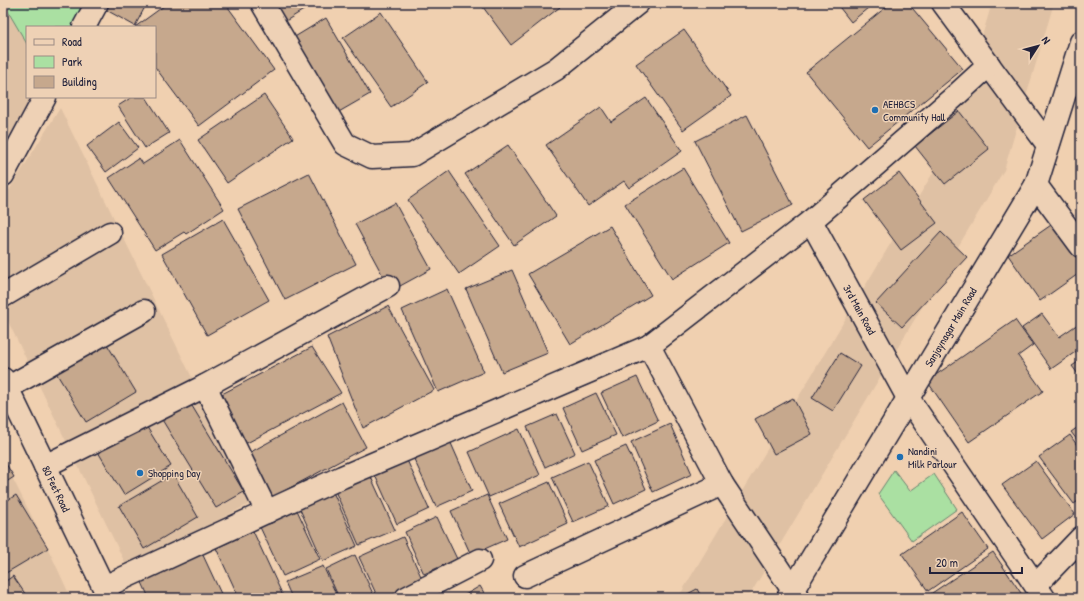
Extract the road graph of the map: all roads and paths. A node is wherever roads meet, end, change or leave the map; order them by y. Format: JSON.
{"nodes":[{"id":1,"x":97,"y":3,"type":"edge"},
{"id":2,"x":262,"y":3,"type":"edge"},
{"id":3,"x":638,"y":3,"type":"edge"},
{"id":4,"x":943,"y":3,"type":"edge"},
{"id":5,"x":85,"y":26,"type":"edge"},
{"id":6,"x":1081,"y":42,"type":"edge"},
{"id":7,"x":989,"y":65,"type":"junction"},
{"id":8,"x":44,"y":98,"type":"edge"},
{"id":9,"x":1048,"y":145,"type":"junction"},
{"id":10,"x":3,"y":174,"type":"edge"},
{"id":11,"x":1036,"y":185,"type":"junction"},
{"id":12,"x":811,"y":221,"type":"junction"},
{"id":13,"x":110,"y":233,"type":"dead end"},
{"id":14,"x":1081,"y":246,"type":"edge"},
{"id":15,"x":388,"y":286,"type":"dead end"},
{"id":16,"x":3,"y":296,"type":"edge"},
{"id":17,"x":144,"y":311,"type":"dead end"},
{"id":18,"x":649,"y":346,"type":"junction"},
{"id":19,"x":5,"y":383,"type":"edge"},
{"id":20,"x":205,"y":386,"type":"junction"},
{"id":21,"x":908,"y":398,"type":"junction"},
{"id":22,"x":45,"y":466,"type":"junction"},
{"id":23,"x":722,"y":484,"type":"junction"},
{"id":24,"x":267,"y":512,"type":"junction"},
{"id":25,"x":1081,"y":538,"type":"edge"},
{"id":26,"x":480,"y":560,"type":"dead end"},
{"id":27,"x":525,"y":576,"type":"dead end"},
{"id":28,"x":1040,"y":592,"type":"edge"},
{"id":29,"x":107,"y":593,"type":"edge"},
{"id":30,"x":793,"y":595,"type":"edge"},
{"id":31,"x":406,"y":598,"type":"edge"}],
"edges":[{"from":1,"to":5,"type":"street"},
{"from":2,"to":3,"type":"street"},
{"from":4,"to":7,"type":"street"},
{"from":6,"to":9,"type":"street","name":"Sanjaynagar Main Road"},
{"from":7,"to":9,"type":"street"},
{"from":7,"to":12,"type":"street"},
{"from":8,"to":10,"type":"street"},
{"from":9,"to":11,"type":"street","name":"Sanjaynagar Main Road"},
{"from":11,"to":14,"type":"street"},
{"from":11,"to":21,"type":"street","name":"Sanjaynagar Main Road"},
{"from":12,"to":18,"type":"street"},
{"from":12,"to":21,"type":"street","name":"3rd Main Road"},
{"from":13,"to":16,"type":"street"},
{"from":15,"to":20,"type":"street"},
{"from":17,"to":19,"type":"street"},
{"from":18,"to":23,"type":"street"},
{"from":18,"to":24,"type":"street"},
{"from":19,"to":22,"type":"street","name":"80 Feet Road"},
{"from":20,"to":22,"type":"street"},
{"from":20,"to":24,"type":"street"},
{"from":21,"to":28,"type":"street","name":"3rd Main Road"},
{"from":21,"to":30,"type":"street","name":"Sanjaynagar Main Road"},
{"from":22,"to":29,"type":"street","name":"80 Feet Road"},
{"from":23,"to":27,"type":"street"},
{"from":23,"to":30,"type":"street"},
{"from":24,"to":29,"type":"street"},
{"from":25,"to":28,"type":"street"},
{"from":26,"to":31,"type":"street"}]}
